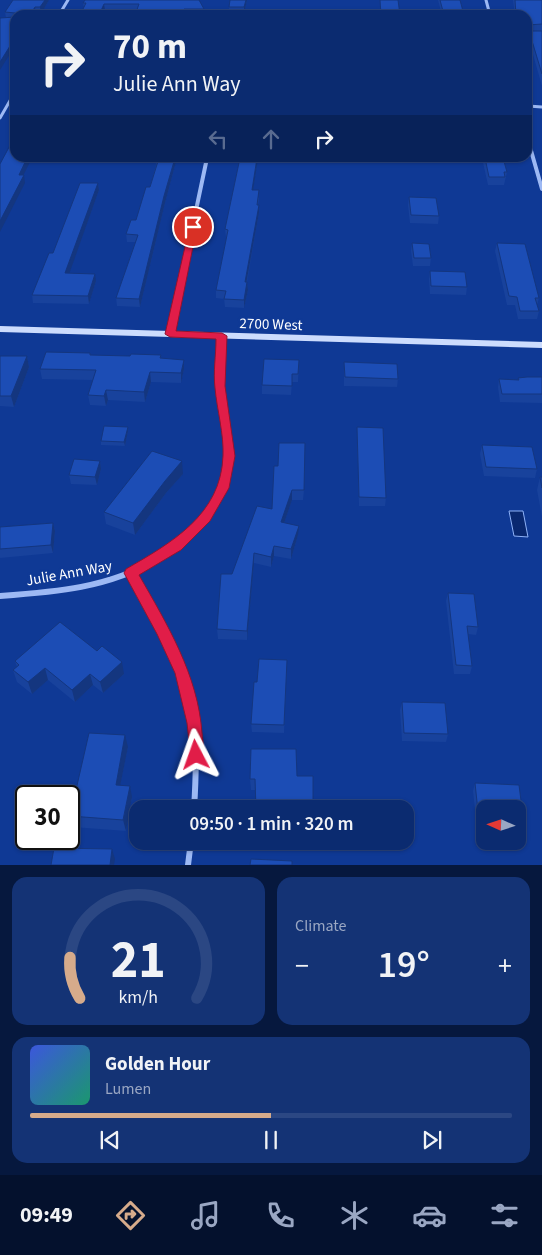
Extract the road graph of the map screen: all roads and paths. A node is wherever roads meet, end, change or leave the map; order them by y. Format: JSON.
{"nodes":[{"id":1,"x":10,"y":101,"type":"edge"},
{"id":2,"x":0,"y":118,"type":"edge"},
{"id":3,"x":532,"y":154,"type":"edge"},
{"id":4,"x":206,"y":162,"type":"edge"},
{"id":5,"x":542,"y":189,"type":"edge"},
{"id":6,"x":0,"y":329,"type":"edge"},
{"id":7,"x":170,"y":334,"type":"junction"},
{"id":8,"x":222,"y":336,"type":"junction"},
{"id":9,"x":542,"y":346,"type":"edge"},
{"id":10,"x":131,"y":573,"type":"junction"},
{"id":11,"x":0,"y":596,"type":"edge"},
{"id":12,"x":195,"y":800,"type":"edge"},
{"id":13,"x":190,"y":850,"type":"edge"},
{"id":14,"x":188,"y":865,"type":"edge"}],
"edges":[{"from":1,"to":2,"type":"street"},
{"from":3,"to":5,"type":"street"},
{"from":4,"to":7,"type":"street"},
{"from":6,"to":7,"type":"main road","name":"2700 West"},
{"from":7,"to":8,"type":"main road","name":"2700 West"},
{"from":8,"to":9,"type":"main road","name":"2700 West"},
{"from":8,"to":10,"type":"street","name":"Julie Ann Way"},
{"from":10,"to":11,"type":"street","name":"Julie Ann Way"},
{"from":10,"to":12,"type":"street"},
{"from":13,"to":14,"type":"street"}]}
